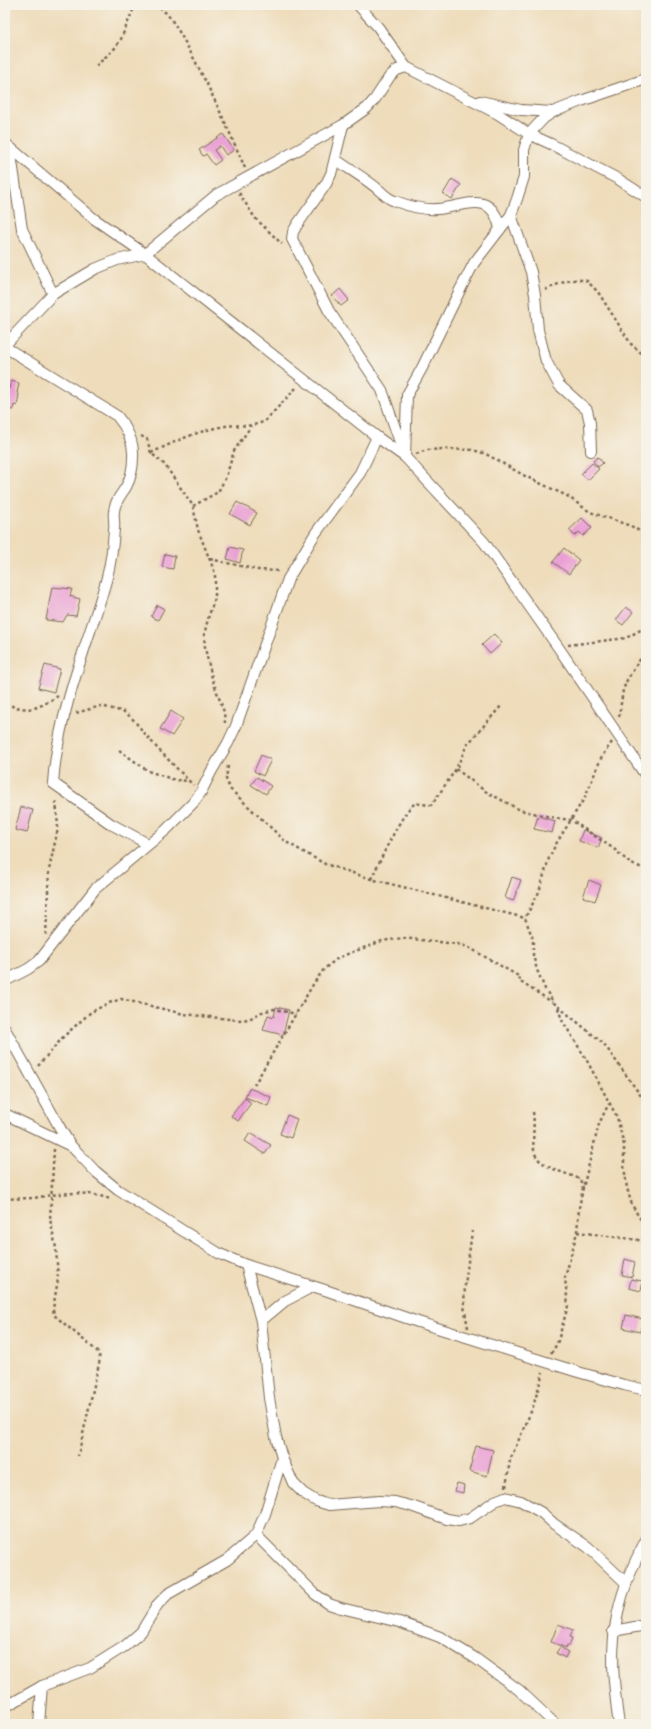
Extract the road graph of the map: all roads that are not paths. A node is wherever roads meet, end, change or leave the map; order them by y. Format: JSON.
{"nodes":[{"id":1,"x":358,"y":5,"type":"edge"},
{"id":2,"x":406,"y":67,"type":"junction"},
{"id":3,"x":646,"y":79,"type":"edge"},
{"id":4,"x":469,"y":98,"type":"junction"},
{"id":5,"x":553,"y":112,"type":"junction"},
{"id":6,"x":343,"y":125,"type":"junction"},
{"id":7,"x":529,"y":134,"type":"junction"},
{"id":8,"x":7,"y":146,"type":"edge"},
{"id":9,"x":335,"y":159,"type":"junction"},
{"id":10,"x":646,"y":197,"type":"edge"},
{"id":11,"x":510,"y":215,"type":"junction"},
{"id":12,"x":500,"y":229,"type":"junction"},
{"id":13,"x":146,"y":254,"type":"junction"},
{"id":14,"x":52,"y":294,"type":"junction"},
{"id":15,"x":5,"y":346,"type":"edge"},
{"id":16,"x":377,"y":437,"type":"junction"},
{"id":17,"x":591,"y":451,"type":"dead end"},
{"id":18,"x":406,"y":457,"type":"junction"},
{"id":19,"x":646,"y":776,"type":"edge"},
{"id":20,"x":148,"y":844,"type":"junction"},
{"id":21,"x":5,"y":981,"type":"edge"},
{"id":22,"x":5,"y":1029,"type":"edge"},
{"id":23,"x":5,"y":1114,"type":"edge"},
{"id":24,"x":71,"y":1146,"type":"junction"},
{"id":25,"x":246,"y":1265,"type":"junction"},
{"id":26,"x":312,"y":1287,"type":"junction"},
{"id":27,"x":261,"y":1321,"type":"junction"},
{"id":28,"x":646,"y":1390,"type":"edge"},
{"id":29,"x":282,"y":1458,"type":"junction"},
{"id":30,"x":256,"y":1535,"type":"junction"},
{"id":31,"x":646,"y":1540,"type":"edge"},
{"id":32,"x":626,"y":1583,"type":"junction"},
{"id":33,"x":646,"y":1625,"type":"edge"},
{"id":34,"x":613,"y":1631,"type":"junction"},
{"id":35,"x":42,"y":1686,"type":"junction"},
{"id":36,"x":5,"y":1707,"type":"edge"},
{"id":37,"x":39,"y":1724,"type":"edge"},
{"id":38,"x":555,"y":1724,"type":"edge"},
{"id":39,"x":620,"y":1724,"type":"edge"}],
"edges":[{"from":1,"to":2,"type":"street"},
{"from":2,"to":4,"type":"street"},
{"from":2,"to":6,"type":"street"},
{"from":3,"to":5,"type":"street"},
{"from":4,"to":5,"type":"street"},
{"from":4,"to":7,"type":"street"},
{"from":5,"to":7,"type":"street"},
{"from":6,"to":9,"type":"street"},
{"from":6,"to":13,"type":"street"},
{"from":7,"to":10,"type":"street"},
{"from":7,"to":11,"type":"street"},
{"from":8,"to":13,"type":"street"},
{"from":8,"to":14,"type":"street"},
{"from":9,"to":12,"type":"street"},
{"from":9,"to":18,"type":"street"},
{"from":11,"to":12,"type":"street"},
{"from":11,"to":17,"type":"street"},
{"from":12,"to":18,"type":"street"},
{"from":13,"to":14,"type":"street"},
{"from":13,"to":16,"type":"street"},
{"from":14,"to":15,"type":"street"},
{"from":15,"to":20,"type":"street"},
{"from":16,"to":18,"type":"street"},
{"from":16,"to":20,"type":"street"},
{"from":18,"to":19,"type":"street"},
{"from":20,"to":21,"type":"street"},
{"from":22,"to":24,"type":"street"},
{"from":23,"to":24,"type":"street"},
{"from":24,"to":25,"type":"street"},
{"from":25,"to":26,"type":"street"},
{"from":25,"to":27,"type":"street"},
{"from":26,"to":27,"type":"street"},
{"from":26,"to":28,"type":"street"},
{"from":27,"to":29,"type":"street"},
{"from":29,"to":30,"type":"street"},
{"from":29,"to":32,"type":"street"},
{"from":30,"to":35,"type":"street"},
{"from":30,"to":38,"type":"street"},
{"from":31,"to":32,"type":"street"},
{"from":32,"to":34,"type":"street"},
{"from":33,"to":34,"type":"street"},
{"from":34,"to":39,"type":"street"},
{"from":35,"to":36,"type":"street"},
{"from":35,"to":37,"type":"street"}]}
